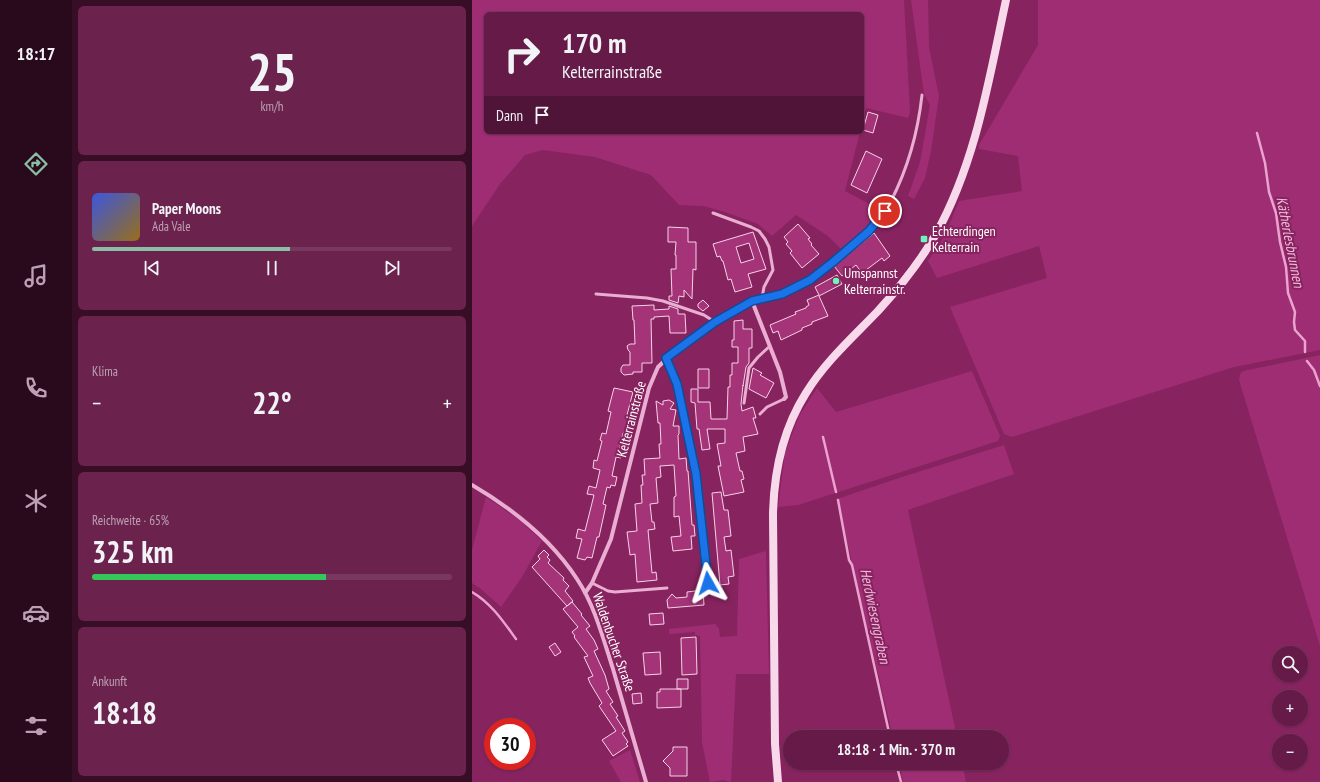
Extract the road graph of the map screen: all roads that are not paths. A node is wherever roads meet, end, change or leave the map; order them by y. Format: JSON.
{"nodes":[{"id":1,"x":1006,"y":0,"type":"edge"},
{"id":2,"x":922,"y":95,"type":"dead end"},
{"id":3,"x":891,"y":201,"type":"joint"},
{"id":4,"x":713,"y":213,"type":"dead end"},
{"id":5,"x":596,"y":294,"type":"dead end"},
{"id":6,"x":762,"y":298,"type":"junction"},
{"id":7,"x":752,"y":301,"type":"junction"},
{"id":8,"x":715,"y":322,"type":"junction"},
{"id":9,"x":770,"y":346,"type":"junction"},
{"id":10,"x":666,"y":358,"type":"junction"},
{"id":11,"x":784,"y":399,"type":"joint"},
{"id":12,"x":744,"y":403,"type":"dead end"},
{"id":13,"x":760,"y":414,"type":"dead end"},
{"id":14,"x":472,"y":485,"type":"edge"},
{"id":15,"x":592,"y":583,"type":"junction"},
{"id":16,"x":708,"y":583,"type":"dead end"},
{"id":17,"x":667,"y":588,"type":"dead end"},
{"id":18,"x":585,"y":593,"type":"junction"},
{"id":19,"x":646,"y":782,"type":"edge"},
{"id":20,"x":778,"y":782,"type":"edge"}],
"edges":[{"from":1,"to":20,"type":"main road"},
{"from":2,"to":3,"type":"lane"},
{"from":3,"to":6,"type":"street","name":"Kelterrainstraße"},
{"from":4,"to":6,"type":"lane"},
{"from":5,"to":8,"type":"lane"},
{"from":6,"to":7,"type":"street","name":"Kelterrainstraße"},
{"from":7,"to":8,"type":"street","name":"Kelterrainstraße"},
{"from":7,"to":9,"type":"street"},
{"from":8,"to":10,"type":"street","name":"Kelterrainstraße"},
{"from":9,"to":11,"type":"street"},
{"from":9,"to":12,"type":"lane"},
{"from":10,"to":15,"type":"street","name":"Kelterrainstraße"},
{"from":10,"to":16,"type":"street"},
{"from":11,"to":13,"type":"lane"},
{"from":14,"to":18,"type":"street","name":"Waldenbucher Straße"},
{"from":15,"to":17,"type":"lane"},
{"from":15,"to":18,"type":"street","name":"Kelterrainstraße"},
{"from":18,"to":19,"type":"street","name":"Waldenbucher Straße"}]}
